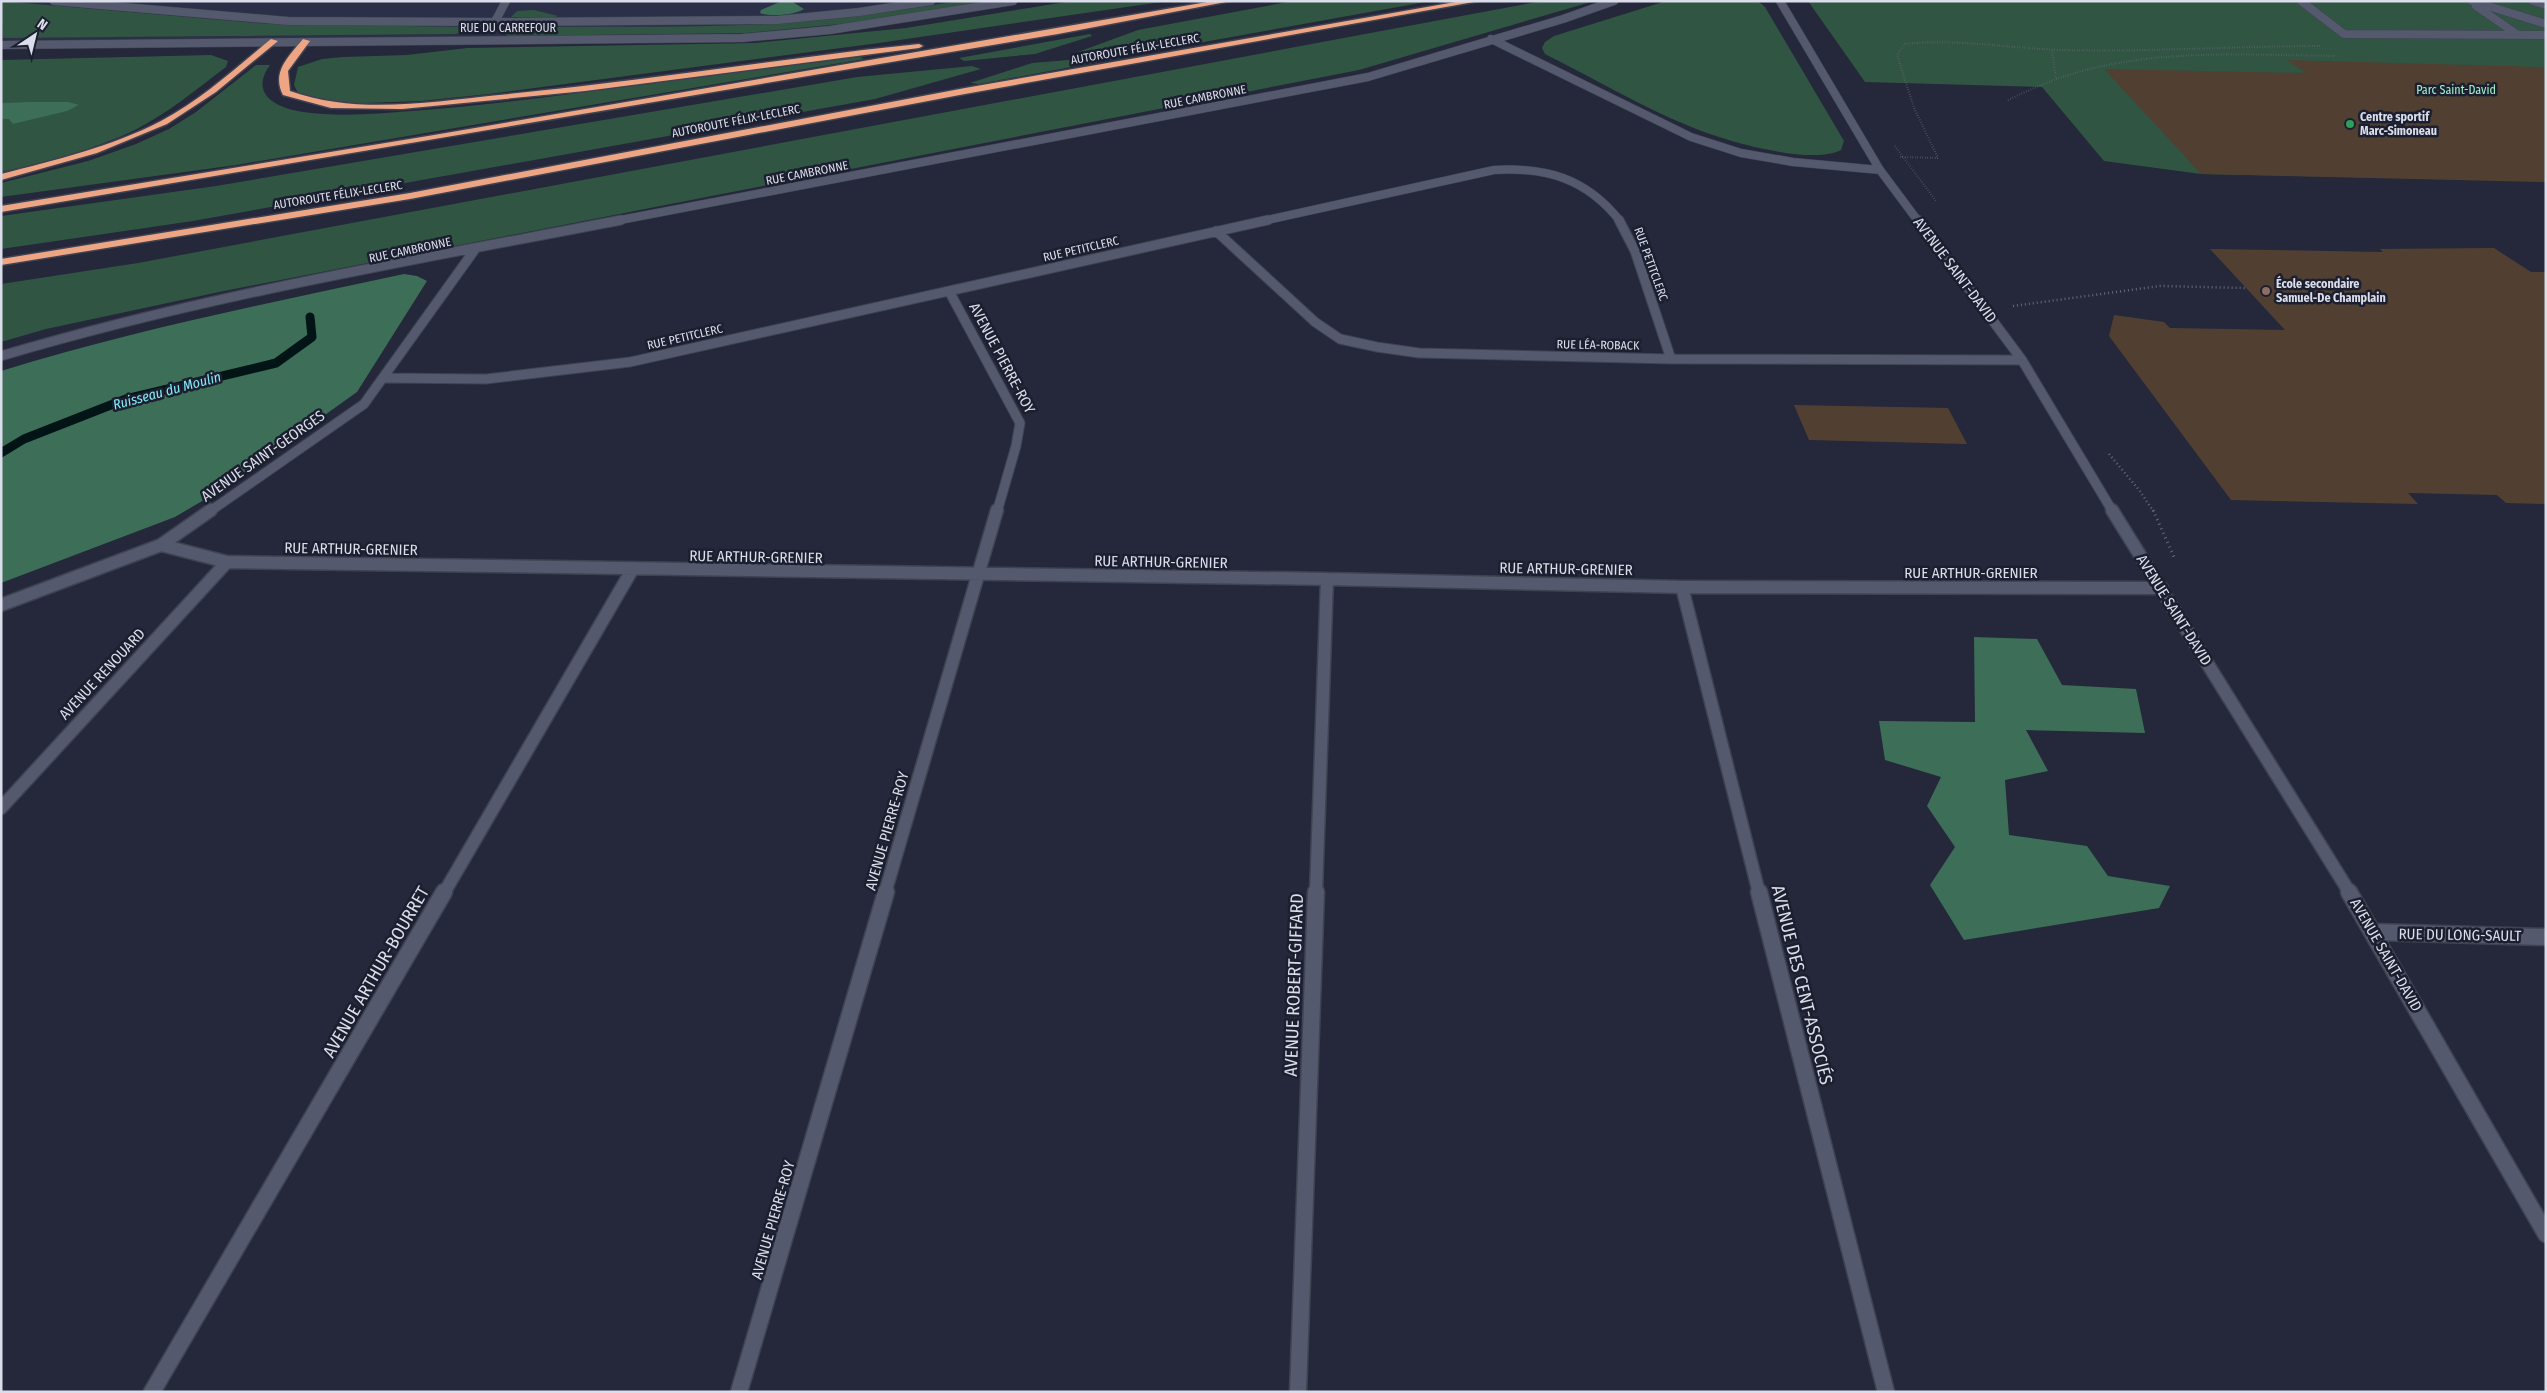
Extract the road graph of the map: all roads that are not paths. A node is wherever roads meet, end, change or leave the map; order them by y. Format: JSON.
{"nodes":[{"id":1,"x":54,"y":1,"type":"edge"},
{"id":2,"x":506,"y":1,"type":"edge"},
{"id":3,"x":931,"y":1,"type":"edge"},
{"id":4,"x":1013,"y":1,"type":"edge"},
{"id":5,"x":1226,"y":1,"type":"edge"},
{"id":6,"x":1475,"y":1,"type":"edge"},
{"id":7,"x":1614,"y":1,"type":"edge"},
{"id":8,"x":1780,"y":1,"type":"edge"},
{"id":9,"x":2301,"y":1,"type":"edge"},
{"id":10,"x":2471,"y":1,"type":"edge"},
{"id":11,"x":2533,"y":1,"type":"edge"},
{"id":12,"x":2546,"y":5,"type":"edge"},
{"id":13,"x":2544,"y":21,"type":"edge"},
{"id":14,"x":494,"y":22,"type":"junction"},
{"id":15,"x":1058,"y":32,"type":"junction"},
{"id":16,"x":2518,"y":35,"type":"junction"},
{"id":17,"x":2546,"y":35,"type":"edge"},
{"id":18,"x":1492,"y":39,"type":"junction"},
{"id":19,"x":484,"y":40,"type":"junction"},
{"id":20,"x":274,"y":41,"type":"junction"},
{"id":21,"x":306,"y":41,"type":"junction"},
{"id":22,"x":1,"y":45,"type":"edge"},
{"id":23,"x":1880,"y":170,"type":"junction"},
{"id":24,"x":1,"y":177,"type":"edge"},
{"id":25,"x":1,"y":209,"type":"edge"},
{"id":26,"x":1216,"y":232,"type":"junction"},
{"id":27,"x":476,"y":248,"type":"junction"},
{"id":28,"x":1,"y":262,"type":"edge"},
{"id":29,"x":949,"y":291,"type":"junction"},
{"id":30,"x":1,"y":356,"type":"edge"},
{"id":31,"x":1671,"y":359,"type":"junction"},
{"id":32,"x":2022,"y":360,"type":"junction"},
{"id":33,"x":385,"y":378,"type":"junction"},
{"id":34,"x":161,"y":545,"type":"junction"},
{"id":35,"x":228,"y":562,"type":"junction"},
{"id":36,"x":632,"y":570,"type":"junction"},
{"id":37,"x":979,"y":575,"type":"junction"},
{"id":38,"x":1327,"y":580,"type":"junction"},
{"id":39,"x":1682,"y":587,"type":"junction"},
{"id":40,"x":2162,"y":588,"type":"junction"},
{"id":41,"x":1,"y":605,"type":"edge"},
{"id":42,"x":1,"y":808,"type":"edge"},
{"id":43,"x":2374,"y":932,"type":"junction"},
{"id":44,"x":2546,"y":937,"type":"edge"},
{"id":45,"x":2546,"y":1234,"type":"edge"},
{"id":46,"x":152,"y":1392,"type":"edge"},
{"id":47,"x":739,"y":1392,"type":"edge"},
{"id":48,"x":1298,"y":1392,"type":"edge"},
{"id":49,"x":1886,"y":1392,"type":"edge"}],
"edges":[{"from":1,"to":14,"type":"street"},
{"from":2,"to":14,"type":"street"},
{"from":3,"to":14,"type":"street"},
{"from":4,"to":19,"type":"street","name":"RUE DU CARREFOUR"},
{"from":5,"to":15,"type":"highway"},
{"from":6,"to":28,"type":"highway","name":"AUTOROUTE FÉLIX-LECLERC"},
{"from":7,"to":18,"type":"street","name":"RUE CAMBRONNE"},
{"from":8,"to":23,"type":"street","name":"AVENUE SAINT-DAVID"},
{"from":9,"to":16,"type":"street"},
{"from":10,"to":13,"type":"street"},
{"from":10,"to":16,"type":"street"},
{"from":11,"to":12,"type":"street"},
{"from":14,"to":19,"type":"street"},
{"from":15,"to":21,"type":"highway"},
{"from":15,"to":25,"type":"highway"},
{"from":16,"to":17,"type":"street"},
{"from":18,"to":23,"type":"street"},
{"from":18,"to":27,"type":"street","name":"RUE CAMBRONNE"},
{"from":19,"to":21,"type":"street","name":"RUE DU CARREFOUR"},
{"from":20,"to":21,"type":"street","name":"RUE DU CARREFOUR"},
{"from":20,"to":22,"type":"street","name":"RUE DU CARREFOUR"},
{"from":20,"to":24,"type":"highway"},
{"from":23,"to":32,"type":"street","name":"AVENUE SAINT-DAVID"},
{"from":26,"to":29,"type":"street","name":"RUE PETITCLERC"},
{"from":26,"to":31,"type":"street","name":"RUE LÉA-ROBACK"},
{"from":26,"to":31,"type":"street","name":"RUE PETITCLERC"},
{"from":27,"to":30,"type":"street","name":"RUE CAMBRONNE"},
{"from":27,"to":33,"type":"street","name":"AVENUE SAINT-GEORGES"},
{"from":29,"to":33,"type":"street","name":"RUE PETITCLERC"},
{"from":29,"to":37,"type":"street","name":"AVENUE PIERRE-ROY"},
{"from":31,"to":32,"type":"street","name":"RUE LÉA-ROBACK"},
{"from":32,"to":40,"type":"street","name":"AVENUE SAINT-DAVID"},
{"from":33,"to":34,"type":"street","name":"AVENUE SAINT-GEORGES"},
{"from":34,"to":35,"type":"street","name":"RUE ARTHUR-GRENIER"},
{"from":34,"to":41,"type":"street","name":"AVENUE SAINT-GEORGES"},
{"from":35,"to":36,"type":"street","name":"RUE ARTHUR-GRENIER"},
{"from":35,"to":42,"type":"street","name":"AVENUE RENOUARD"},
{"from":36,"to":37,"type":"street","name":"RUE ARTHUR-GRENIER"},
{"from":36,"to":46,"type":"street","name":"AVENUE ARTHUR-BOURRET"},
{"from":37,"to":38,"type":"street","name":"RUE ARTHUR-GRENIER"},
{"from":37,"to":47,"type":"street","name":"AVENUE PIERRE-ROY"},
{"from":38,"to":39,"type":"street","name":"RUE ARTHUR-GRENIER"},
{"from":38,"to":48,"type":"street","name":"AVENUE ROBERT-GIFFARD"},
{"from":39,"to":40,"type":"street","name":"RUE ARTHUR-GRENIER"},
{"from":39,"to":49,"type":"street","name":"AVENUE DES CENT-ASSOCIÉS"},
{"from":40,"to":43,"type":"street","name":"AVENUE SAINT-DAVID"},
{"from":43,"to":44,"type":"street","name":"RUE DU LONG-SAULT"},
{"from":43,"to":45,"type":"street","name":"AVENUE SAINT-DAVID"}]}
